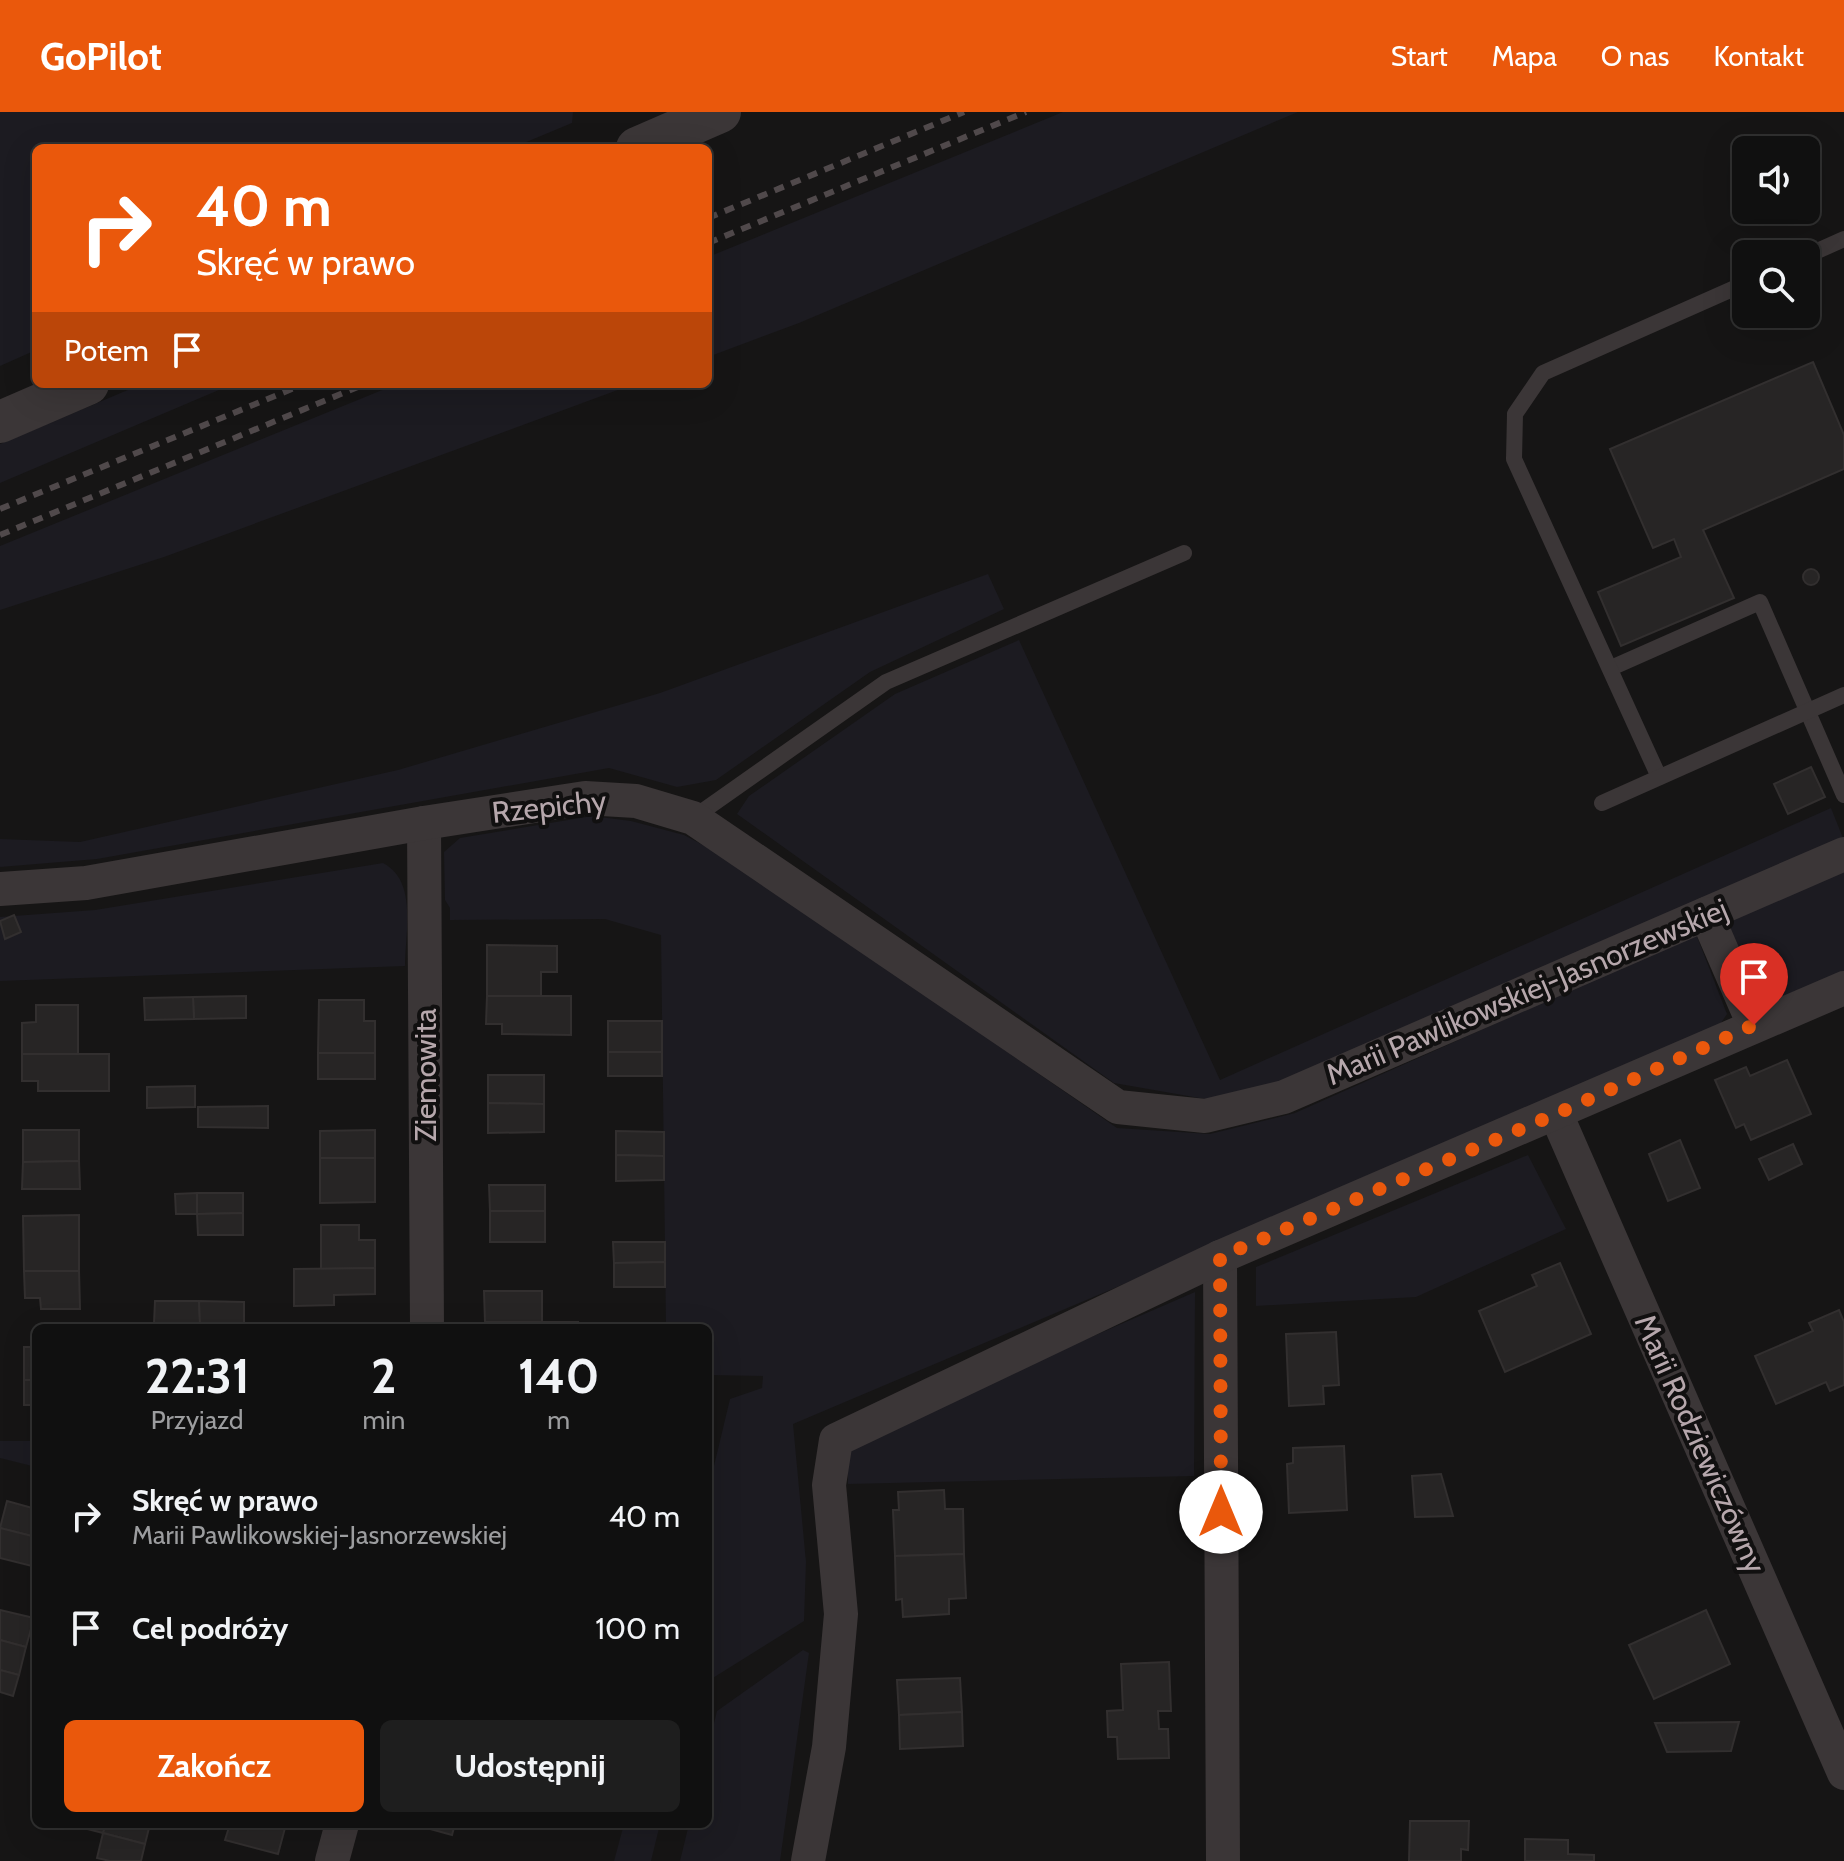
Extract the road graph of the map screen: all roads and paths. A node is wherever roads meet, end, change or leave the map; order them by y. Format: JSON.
{"nodes":[{"id":1,"x":720,"y":112,"type":"edge"},
{"id":2,"x":646,"y":144,"type":"edge"},
{"id":3,"x":1844,"y":239,"type":"edge"},
{"id":4,"x":1820,"y":250,"type":"edge"},
{"id":5,"x":1732,"y":289,"type":"edge"},
{"id":6,"x":79,"y":388,"type":"edge"},
{"id":7,"x":0,"y":422,"type":"edge"},
{"id":8,"x":1184,"y":553,"type":"dead end"},
{"id":9,"x":1611,"y":668,"type":"junction"},
{"id":10,"x":1844,"y":695,"type":"edge"},
{"id":11,"x":1808,"y":712,"type":"junction"},
{"id":12,"x":1837,"y":758,"type":"edge"},
{"id":13,"x":1659,"y":777,"type":"junction"},
{"id":14,"x":1844,"y":795,"type":"edge"},
{"id":15,"x":1602,"y":803,"type":"dead end"},
{"id":16,"x":693,"y":818,"type":"junction"},
{"id":17,"x":424,"y":823,"type":"junction"},
{"id":18,"x":1844,"y":854,"type":"edge"},
{"id":19,"x":0,"y":889,"type":"edge"},
{"id":20,"x":1706,"y":914,"type":"junction"},
{"id":21,"x":1844,"y":988,"type":"edge"},
{"id":22,"x":1754,"y":1025,"type":"junction"},
{"id":23,"x":1556,"y":1114,"type":"junction"},
{"id":24,"x":1205,"y":1116,"type":"joint"},
{"id":25,"x":1220,"y":1257,"type":"junction"},
{"id":26,"x":427,"y":1324,"type":"edge"},
{"id":27,"x":1844,"y":1773,"type":"edge"},
{"id":28,"x":341,"y":1828,"type":"edge"},
{"id":29,"x":332,"y":1861,"type":"edge"},
{"id":30,"x":808,"y":1861,"type":"edge"},
{"id":31,"x":1223,"y":1861,"type":"edge"}],
"edges":[{"from":1,"to":2,"type":"street"},
{"from":3,"to":4,"type":"lane"},
{"from":5,"to":9,"type":"lane"},
{"from":6,"to":7,"type":"street"},
{"from":8,"to":16,"type":"lane"},
{"from":9,"to":11,"type":"lane"},
{"from":9,"to":13,"type":"lane"},
{"from":10,"to":11,"type":"lane"},
{"from":11,"to":12,"type":"lane"},
{"from":11,"to":13,"type":"lane"},
{"from":12,"to":14,"type":"lane"},
{"from":13,"to":15,"type":"lane"},
{"from":16,"to":17,"type":"street","name":"Rzepichy"},
{"from":16,"to":24,"type":"street","name":"Rzepichy"},
{"from":17,"to":19,"type":"street","name":"Rzepichy"},
{"from":17,"to":26,"type":"street","name":"Ziemowita"},
{"from":18,"to":20,"type":"street","name":"Marii Pawlikowskiej-Jasnorzewskiej"},
{"from":20,"to":22,"type":"street"},
{"from":20,"to":24,"type":"street","name":"Marii Pawlikowskiej-Jasnorzewskiej"},
{"from":21,"to":22,"type":"street"},
{"from":22,"to":23,"type":"street"},
{"from":23,"to":25,"type":"street"},
{"from":23,"to":27,"type":"street","name":"Marii Rodziewiczówny"},
{"from":25,"to":30,"type":"street"},
{"from":25,"to":31,"type":"street"},
{"from":28,"to":29,"type":"street"}]}
